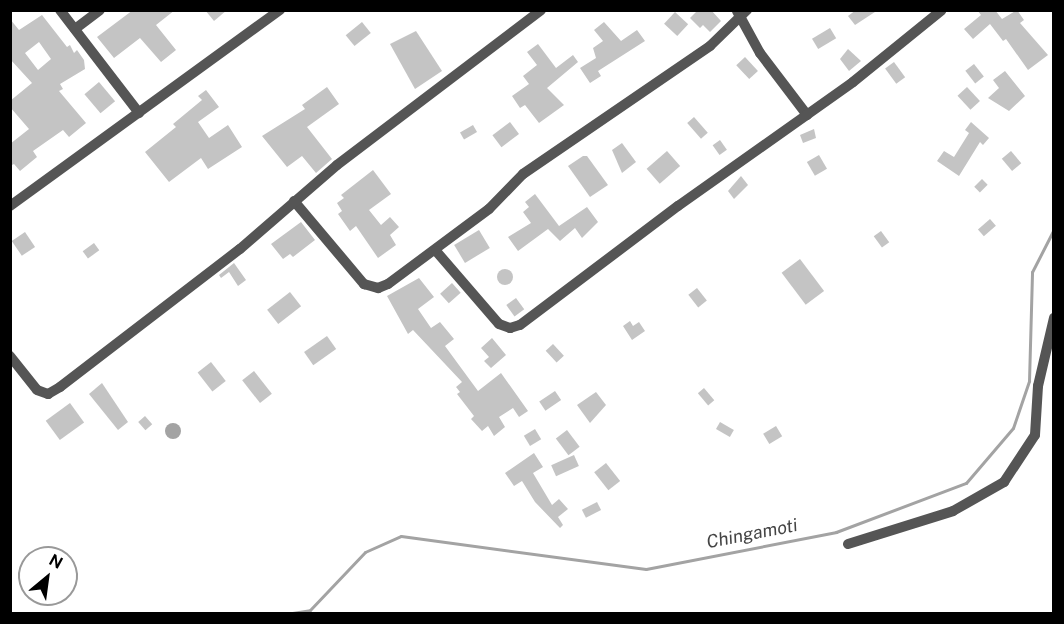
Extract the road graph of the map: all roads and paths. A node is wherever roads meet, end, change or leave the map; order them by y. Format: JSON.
{"nodes":[{"id":1,"x":60,"y":10,"type":"edge"},
{"id":2,"x":100,"y":10,"type":"edge"},
{"id":3,"x":280,"y":10,"type":"edge"},
{"id":4,"x":542,"y":10,"type":"edge"},
{"id":5,"x":942,"y":10,"type":"edge"},
{"id":6,"x":741,"y":12,"type":"edge"},
{"id":7,"x":75,"y":30,"type":"junction"},
{"id":8,"x":139,"y":113,"type":"junction"},
{"id":9,"x":807,"y":115,"type":"junction"},
{"id":10,"x":294,"y":201,"type":"junction"},
{"id":11,"x":10,"y":206,"type":"edge"},
{"id":12,"x":436,"y":251,"type":"junction"},
{"id":13,"x":1053,"y":318,"type":"edge"},
{"id":14,"x":10,"y":356,"type":"edge"},
{"id":15,"x":848,"y":544,"type":"dead end"}],
"edges":[{"from":1,"to":7,"type":"street"},
{"from":2,"to":7,"type":"street"},
{"from":3,"to":8,"type":"street"},
{"from":4,"to":10,"type":"street"},
{"from":5,"to":9,"type":"street"},
{"from":6,"to":9,"type":"street"},
{"from":6,"to":12,"type":"street"},
{"from":7,"to":8,"type":"street"},
{"from":8,"to":11,"type":"street"},
{"from":9,"to":12,"type":"street"},
{"from":10,"to":12,"type":"street"},
{"from":10,"to":14,"type":"street"},
{"from":13,"to":15,"type":"street"}]}
